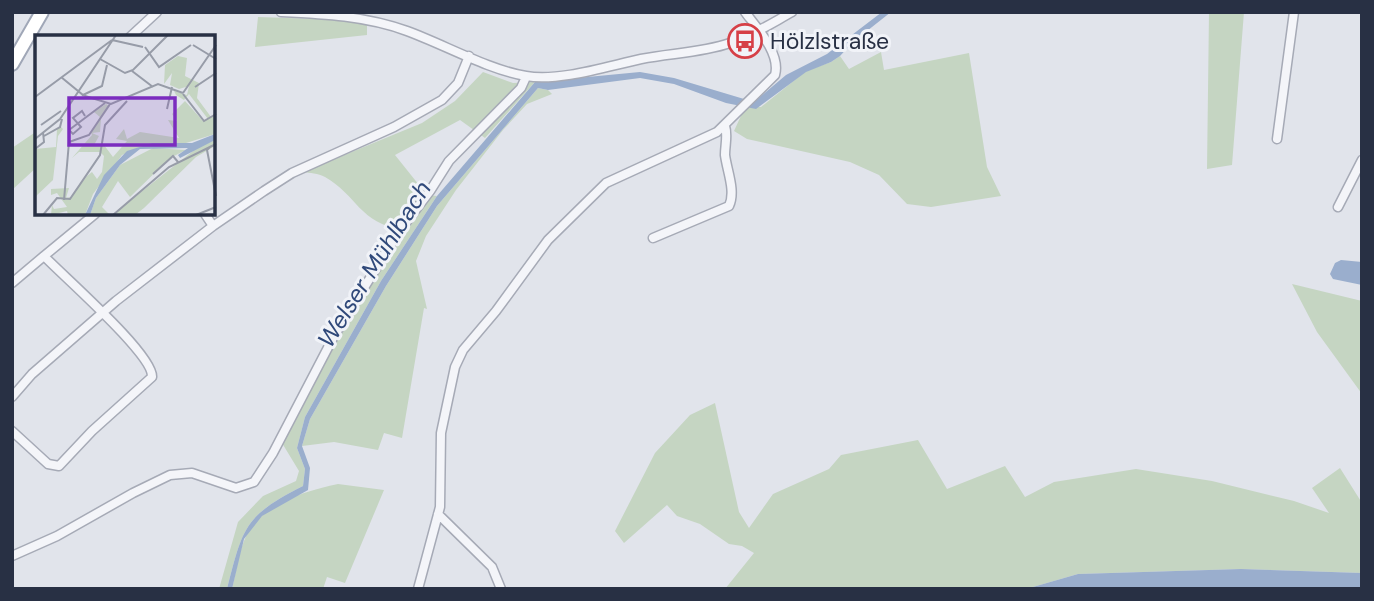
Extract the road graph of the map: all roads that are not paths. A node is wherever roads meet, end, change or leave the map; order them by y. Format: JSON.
{"nodes":[{"id":1,"x":42,"y":12,"type":"edge"},
{"id":2,"x":157,"y":12,"type":"edge"},
{"id":3,"x":281,"y":12,"type":"edge"},
{"id":4,"x":745,"y":12,"type":"edge"},
{"id":5,"x":792,"y":12,"type":"edge"},
{"id":6,"x":1294,"y":12,"type":"edge"},
{"id":7,"x":758,"y":30,"type":"junction"},
{"id":8,"x":132,"y":35,"type":"edge"},
{"id":9,"x":469,"y":56,"type":"junction"},
{"id":10,"x":12,"y":64,"type":"edge"},
{"id":11,"x":526,"y":77,"type":"junction"},
{"id":12,"x":725,"y":126,"type":"junction"},
{"id":13,"x":1277,"y":139,"type":"dead end"},
{"id":14,"x":1362,"y":160,"type":"edge"},
{"id":15,"x":1338,"y":207,"type":"dead end"},
{"id":16,"x":94,"y":215,"type":"edge"},
{"id":17,"x":206,"y":215,"type":"edge"},
{"id":18,"x":213,"y":226,"type":"junction"},
{"id":19,"x":653,"y":237,"type":"dead end"},
{"id":20,"x":44,"y":256,"type":"junction"},
{"id":21,"x":12,"y":283,"type":"edge"},
{"id":22,"x":103,"y":312,"type":"junction"},
{"id":23,"x":12,"y":397,"type":"edge"},
{"id":24,"x":12,"y":431,"type":"edge"},
{"id":25,"x":438,"y":514,"type":"junction"},
{"id":26,"x":12,"y":556,"type":"edge"},
{"id":27,"x":418,"y":589,"type":"edge"},
{"id":28,"x":501,"y":589,"type":"edge"}],
"edges":[{"from":1,"to":10,"type":"main road"},
{"from":2,"to":8,"type":"street"},
{"from":3,"to":9,"type":"street"},
{"from":4,"to":7,"type":"street"},
{"from":5,"to":7,"type":"street"},
{"from":6,"to":13,"type":"street"},
{"from":7,"to":11,"type":"street"},
{"from":7,"to":12,"type":"street"},
{"from":9,"to":11,"type":"street"},
{"from":9,"to":18,"type":"street"},
{"from":11,"to":26,"type":"street"},
{"from":12,"to":19,"type":"street"},
{"from":12,"to":25,"type":"street"},
{"from":14,"to":15,"type":"street"},
{"from":16,"to":20,"type":"street"},
{"from":17,"to":18,"type":"street"},
{"from":18,"to":22,"type":"street"},
{"from":20,"to":21,"type":"street"},
{"from":20,"to":22,"type":"street"},
{"from":22,"to":23,"type":"street"},
{"from":22,"to":24,"type":"street"},
{"from":25,"to":27,"type":"street"},
{"from":25,"to":28,"type":"street"}]}
